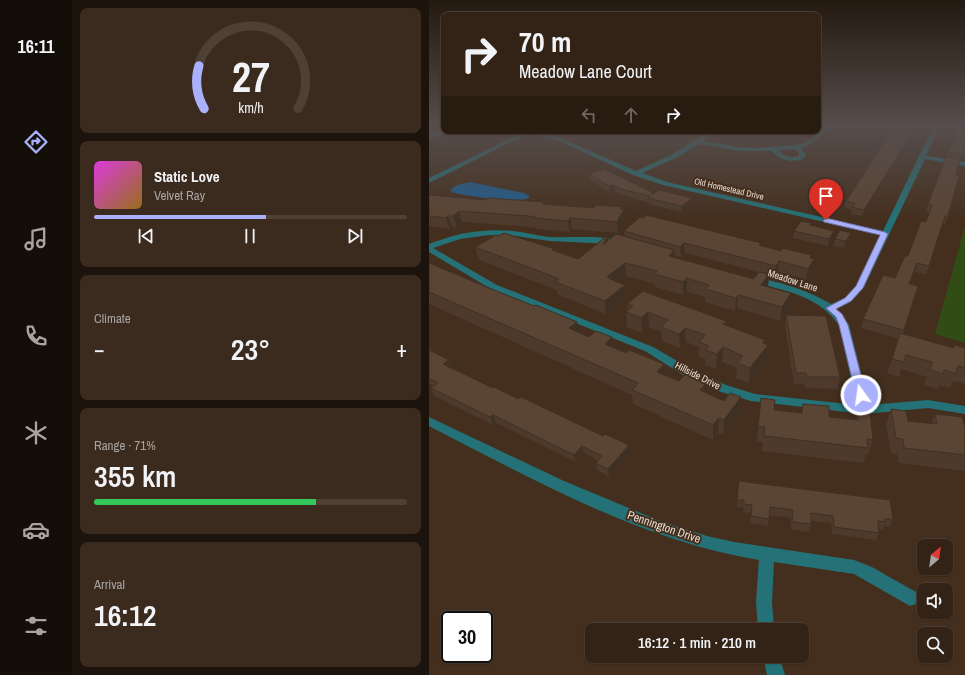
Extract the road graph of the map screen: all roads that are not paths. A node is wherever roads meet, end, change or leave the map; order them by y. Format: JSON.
{"nodes":[{"id":1,"x":473,"y":158,"type":"edge"},
{"id":2,"x":602,"y":158,"type":"edge"},
{"id":3,"x":671,"y":158,"type":"edge"},
{"id":4,"x":921,"y":158,"type":"edge"},
{"id":5,"x":931,"y":158,"type":"edge"},
{"id":6,"x":965,"y":164,"type":"edge"},
{"id":7,"x":635,"y":174,"type":"junction"},
{"id":8,"x":429,"y":180,"type":"edge"},
{"id":9,"x":885,"y":234,"type":"junction"},
{"id":10,"x":621,"y":244,"type":"edge"},
{"id":11,"x":429,"y":248,"type":"edge"},
{"id":12,"x":749,"y":280,"type":"edge"},
{"id":13,"x":830,"y":308,"type":"junction"},
{"id":14,"x":864,"y":410,"type":"junction"},
{"id":15,"x":965,"y":410,"type":"edge"},
{"id":16,"x":429,"y":421,"type":"edge"},
{"id":17,"x":767,"y":554,"type":"junction"},
{"id":18,"x":910,"y":598,"type":"dead end"},
{"id":19,"x":765,"y":623,"type":"edge"},
{"id":20,"x":773,"y":663,"type":"edge"},
{"id":21,"x":776,"y":675,"type":"edge"}],
"edges":[{"from":1,"to":8,"type":"street"},
{"from":2,"to":7,"type":"street","name":"Old Homestead Drive"},
{"from":3,"to":7,"type":"street"},
{"from":4,"to":9,"type":"street"},
{"from":5,"to":6,"type":"street"},
{"from":7,"to":9,"type":"street","name":"Old Homestead Drive"},
{"from":9,"to":13,"type":"street"},
{"from":10,"to":11,"type":"street"},
{"from":11,"to":14,"type":"street","name":"Hillside Drive"},
{"from":12,"to":13,"type":"street","name":"Meadow Lane"},
{"from":13,"to":14,"type":"street","name":"Meadow Lane"},
{"from":14,"to":15,"type":"street","name":"Hillside Drive"},
{"from":16,"to":17,"type":"street","name":"Pennington Drive"},
{"from":17,"to":18,"type":"street","name":"Pennington Drive"},
{"from":17,"to":19,"type":"street"},
{"from":20,"to":21,"type":"street"}]}
